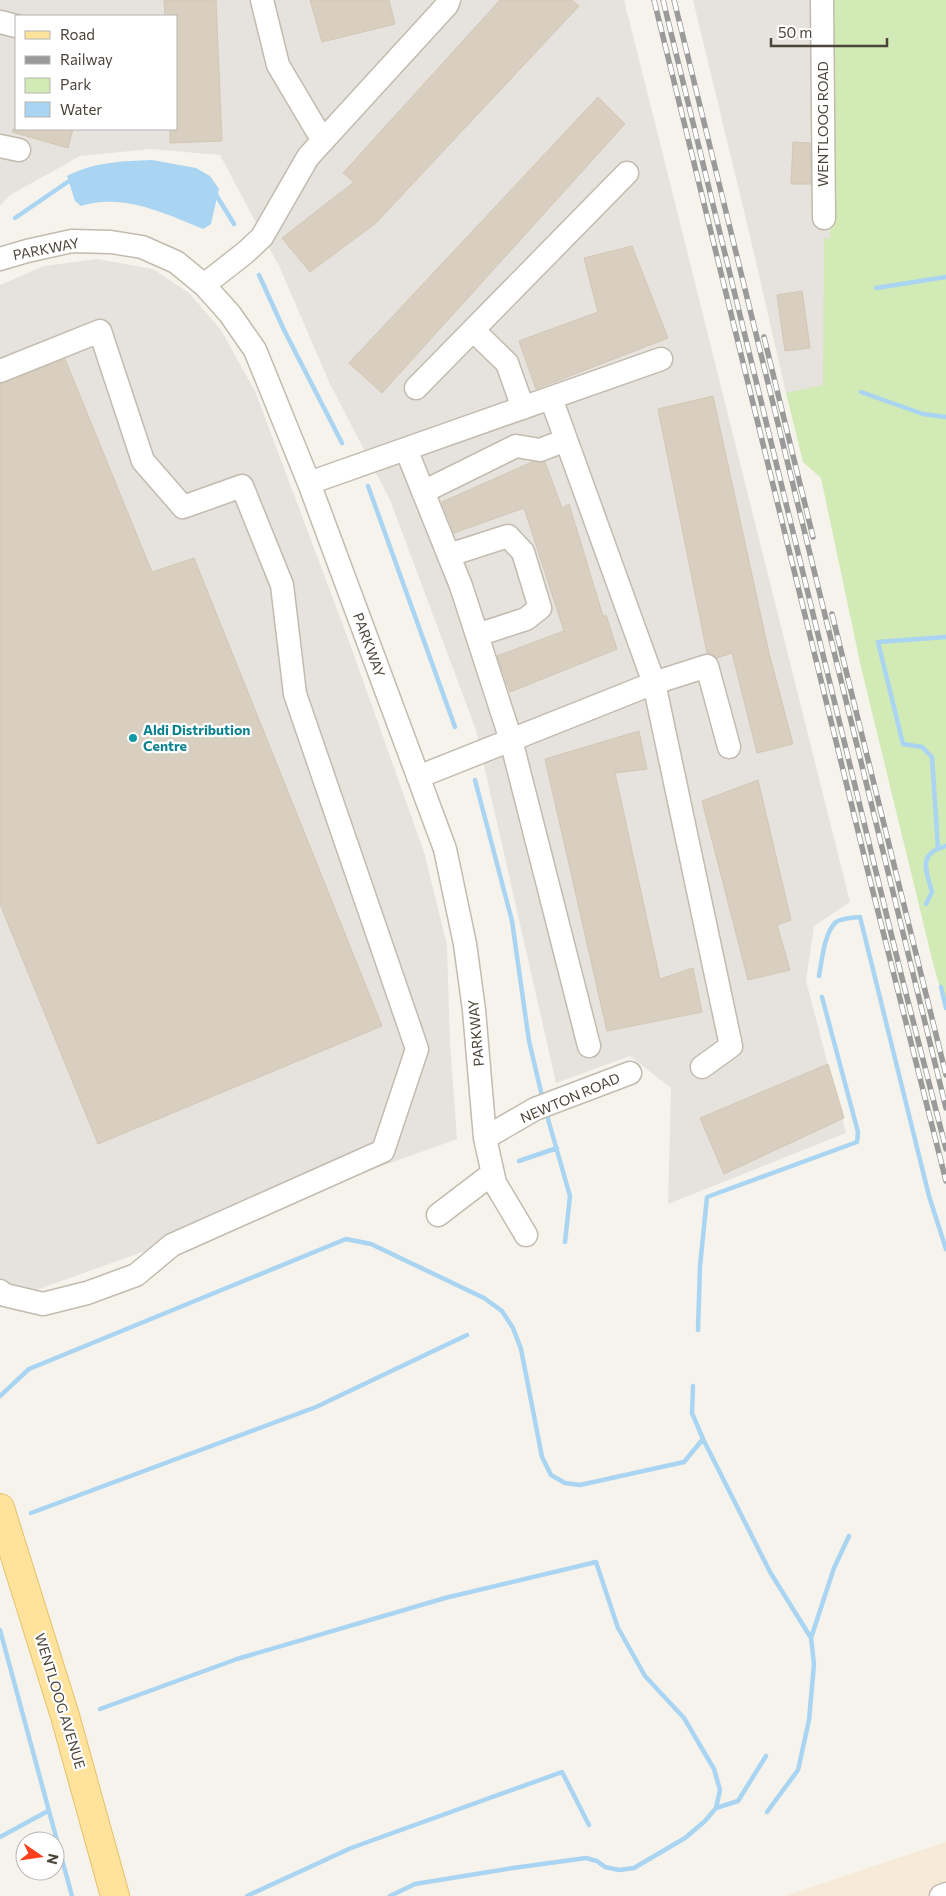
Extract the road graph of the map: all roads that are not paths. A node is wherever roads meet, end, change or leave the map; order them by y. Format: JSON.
{"nodes":[{"id":1,"x":262,"y":0,"type":"edge"},
{"id":2,"x":449,"y":0,"type":"edge"},
{"id":3,"x":822,"y":0,"type":"edge"},
{"id":4,"x":0,"y":22,"type":"edge"},
{"id":5,"x":15,"y":26,"type":"edge"},
{"id":6,"x":323,"y":141,"type":"junction"},
{"id":7,"x":627,"y":173,"type":"dead end"},
{"id":8,"x":824,"y":218,"type":"dead end"},
{"id":9,"x":0,"y":259,"type":"edge"},
{"id":10,"x":204,"y":285,"type":"junction"},
{"id":11,"x":473,"y":330,"type":"junction"},
{"id":12,"x":662,"y":360,"type":"dead end"},
{"id":13,"x":0,"y":371,"type":"edge"},
{"id":14,"x":416,"y":388,"type":"dead end"},
{"id":15,"x":551,"y":398,"type":"junction"},
{"id":16,"x":523,"y":408,"type":"junction"},
{"id":17,"x":566,"y":440,"type":"junction"},
{"id":18,"x":406,"y":449,"type":"junction"},
{"id":19,"x":309,"y":483,"type":"junction"},
{"id":20,"x":424,"y":492,"type":"junction"},
{"id":21,"x":449,"y":556,"type":"junction"},
{"id":22,"x":477,"y":635,"type":"junction"},
{"id":23,"x":654,"y":683,"type":"junction"},
{"id":24,"x":511,"y":740,"type":"junction"},
{"id":25,"x":729,"y":747,"type":"dead end"},
{"id":26,"x":418,"y":776,"type":"junction"},
{"id":27,"x":590,"y":1046,"type":"dead end"},
{"id":28,"x":702,"y":1067,"type":"dead end"},
{"id":29,"x":630,"y":1073,"type":"dead end"},
{"id":30,"x":485,"y":1138,"type":"junction"},
{"id":31,"x":493,"y":1173,"type":"junction"},
{"id":32,"x":438,"y":1215,"type":"dead end"},
{"id":33,"x":526,"y":1235,"type":"dead end"},
{"id":34,"x":0,"y":1291,"type":"edge"},
{"id":35,"x":0,"y":1508,"type":"edge"},
{"id":36,"x":946,"y":1894,"type":"edge"},
{"id":37,"x":115,"y":1896,"type":"edge"},
{"id":38,"x":941,"y":1896,"type":"edge"}],
"edges":[{"from":1,"to":6,"type":"street"},
{"from":2,"to":6,"type":"street"},
{"from":3,"to":8,"type":"street","name":"WENTLOOG ROAD"},
{"from":4,"to":5,"type":"street"},
{"from":6,"to":10,"type":"street"},
{"from":7,"to":11,"type":"street"},
{"from":9,"to":10,"type":"street","name":"PARKWAY"},
{"from":10,"to":19,"type":"street","name":"PARKWAY"},
{"from":11,"to":14,"type":"street"},
{"from":11,"to":16,"type":"street"},
{"from":12,"to":15,"type":"street"},
{"from":13,"to":34,"type":"street"},
{"from":15,"to":16,"type":"street"},
{"from":15,"to":17,"type":"street"},
{"from":16,"to":18,"type":"street"},
{"from":17,"to":20,"type":"street"},
{"from":17,"to":23,"type":"street"},
{"from":18,"to":19,"type":"street"},
{"from":18,"to":20,"type":"street"},
{"from":19,"to":26,"type":"street","name":"PARKWAY"},
{"from":20,"to":21,"type":"street"},
{"from":21,"to":22,"type":"street"},
{"from":21,"to":22,"type":"street"},
{"from":22,"to":24,"type":"street"},
{"from":23,"to":24,"type":"street"},
{"from":23,"to":25,"type":"street"},
{"from":23,"to":28,"type":"street"},
{"from":24,"to":26,"type":"street"},
{"from":24,"to":27,"type":"street"},
{"from":26,"to":30,"type":"street","name":"PARKWAY"},
{"from":29,"to":30,"type":"street","name":"NEWTON ROAD"},
{"from":30,"to":31,"type":"street","name":"PARKWAY"},
{"from":31,"to":32,"type":"street"},
{"from":31,"to":33,"type":"street","name":"PARKWAY"},
{"from":35,"to":37,"type":"main road","name":"WENTLOOG AVENUE"},
{"from":36,"to":38,"type":"street"}]}
